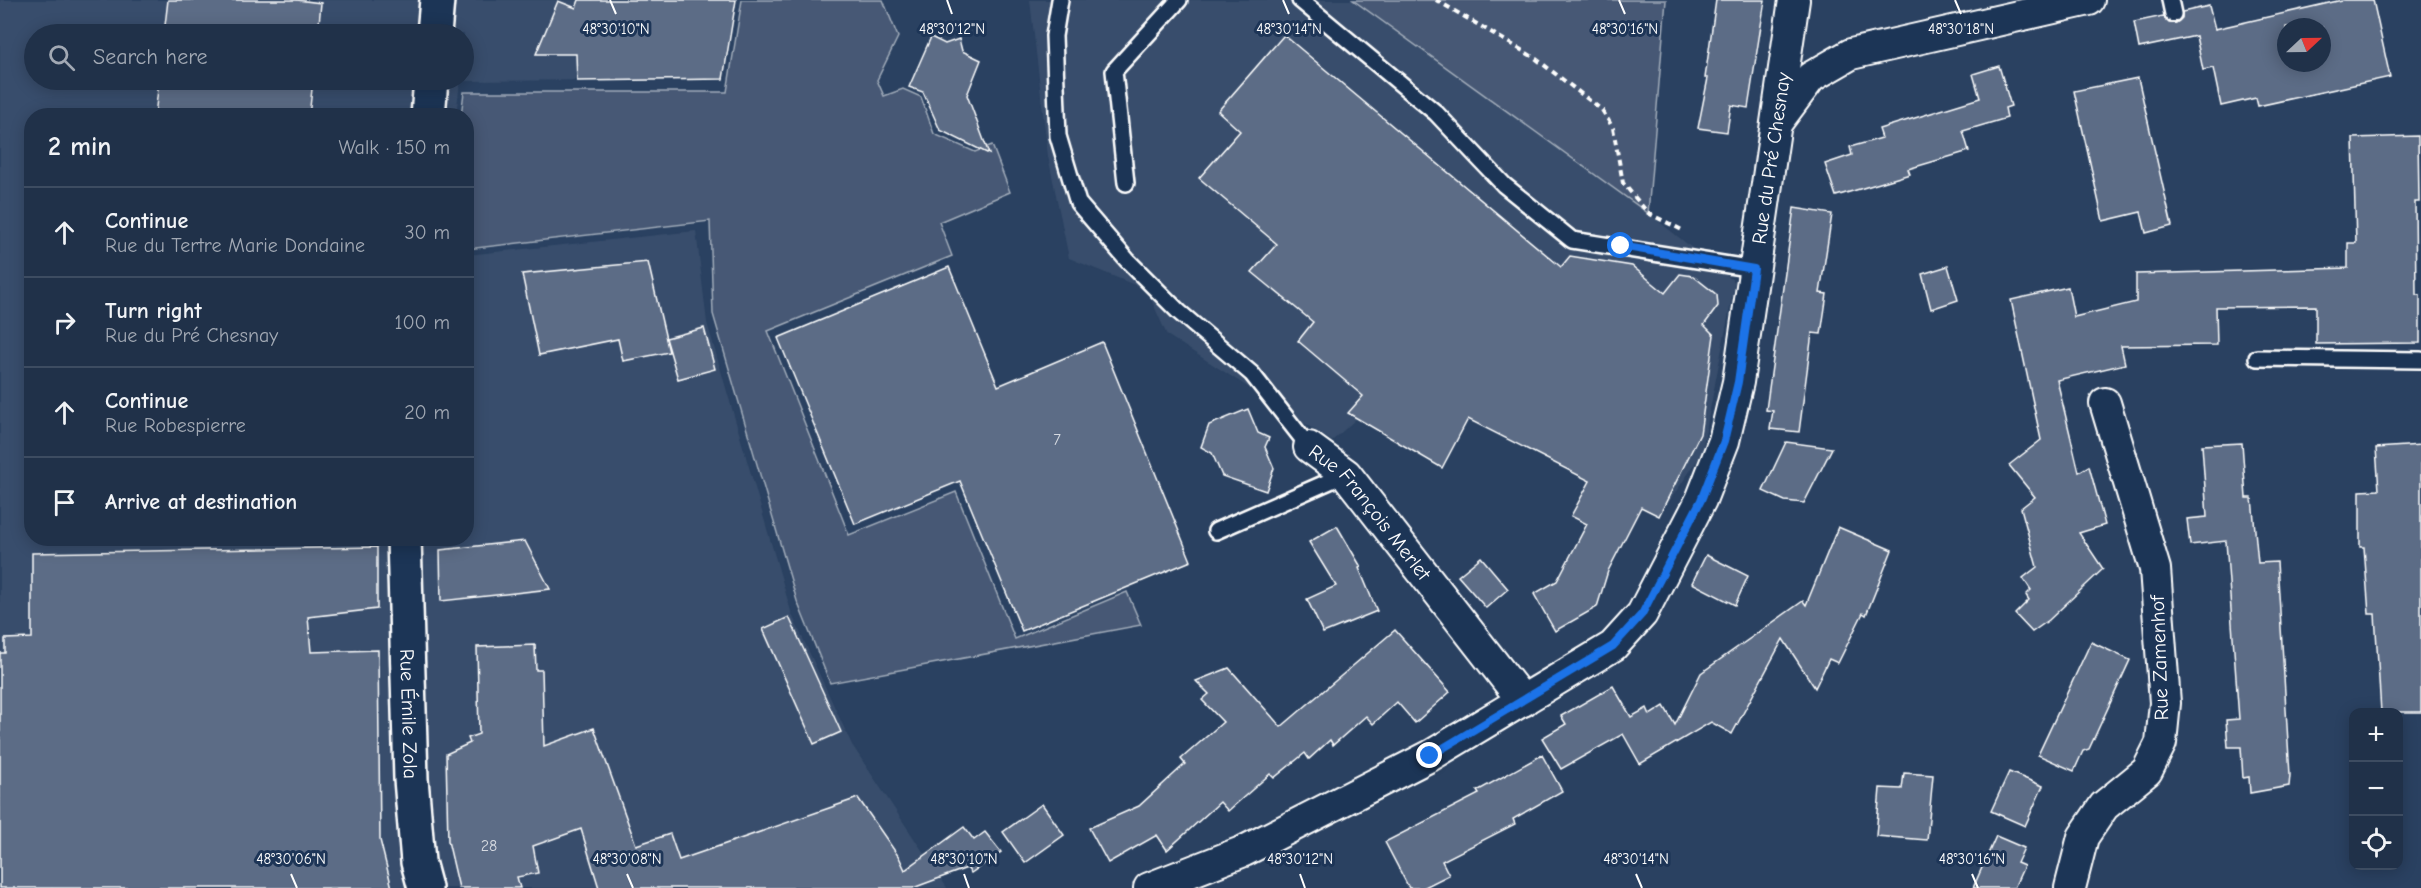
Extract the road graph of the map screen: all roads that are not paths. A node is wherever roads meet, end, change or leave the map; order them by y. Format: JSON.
{"nodes":[{"id":1,"x":437,"y":0,"type":"edge"},
{"id":2,"x":1060,"y":0,"type":"edge"},
{"id":3,"x":1179,"y":0,"type":"edge"},
{"id":4,"x":1300,"y":0,"type":"edge"},
{"id":5,"x":1794,"y":0,"type":"edge"},
{"id":6,"x":2089,"y":0,"type":"edge"},
{"id":7,"x":435,"y":24,"type":"edge"},
{"id":8,"x":429,"y":90,"type":"edge"},
{"id":9,"x":428,"y":108,"type":"edge"},
{"id":10,"x":1776,"y":124,"type":"junction"},
{"id":11,"x":1126,"y":183,"type":"dead end"},
{"id":12,"x":1754,"y":269,"type":"junction"},
{"id":13,"x":2257,"y":358,"type":"dead end"},
{"id":14,"x":2421,"y":360,"type":"edge"},
{"id":15,"x":2105,"y":403,"type":"dead end"},
{"id":16,"x":1309,"y":447,"type":"joint"},
{"id":17,"x":1346,"y":474,"type":"junction"},
{"id":18,"x":1216,"y":531,"type":"dead end"},
{"id":19,"x":405,"y":546,"type":"edge"},
{"id":20,"x":1523,"y":701,"type":"junction"},
{"id":21,"x":425,"y":888,"type":"edge"},
{"id":22,"x":1149,"y":888,"type":"edge"},
{"id":23,"x":2070,"y":888,"type":"edge"}],
"edges":[{"from":1,"to":7,"type":"street"},
{"from":2,"to":16,"type":"lane","name":"Rue François Merlet"},
{"from":3,"to":11,"type":"lane"},
{"from":4,"to":12,"type":"lane"},
{"from":5,"to":10,"type":"street","name":"Rue du Pré Chesnay"},
{"from":6,"to":10,"type":"street"},
{"from":8,"to":9,"type":"street"},
{"from":10,"to":12,"type":"street","name":"Rue du Pré Chesnay"},
{"from":12,"to":20,"type":"street","name":"Rue du Pré Chesnay"},
{"from":13,"to":14,"type":"lane"},
{"from":15,"to":23,"type":"street","name":"Rue Zamenhof"},
{"from":16,"to":17,"type":"street","name":"Rue François Merlet"},
{"from":17,"to":18,"type":"lane"},
{"from":17,"to":20,"type":"street","name":"Rue François Merlet"},
{"from":19,"to":21,"type":"street","name":"Rue Émile Zola"},
{"from":20,"to":22,"type":"street","name":"Rue du Pré Chesnay"}]}
